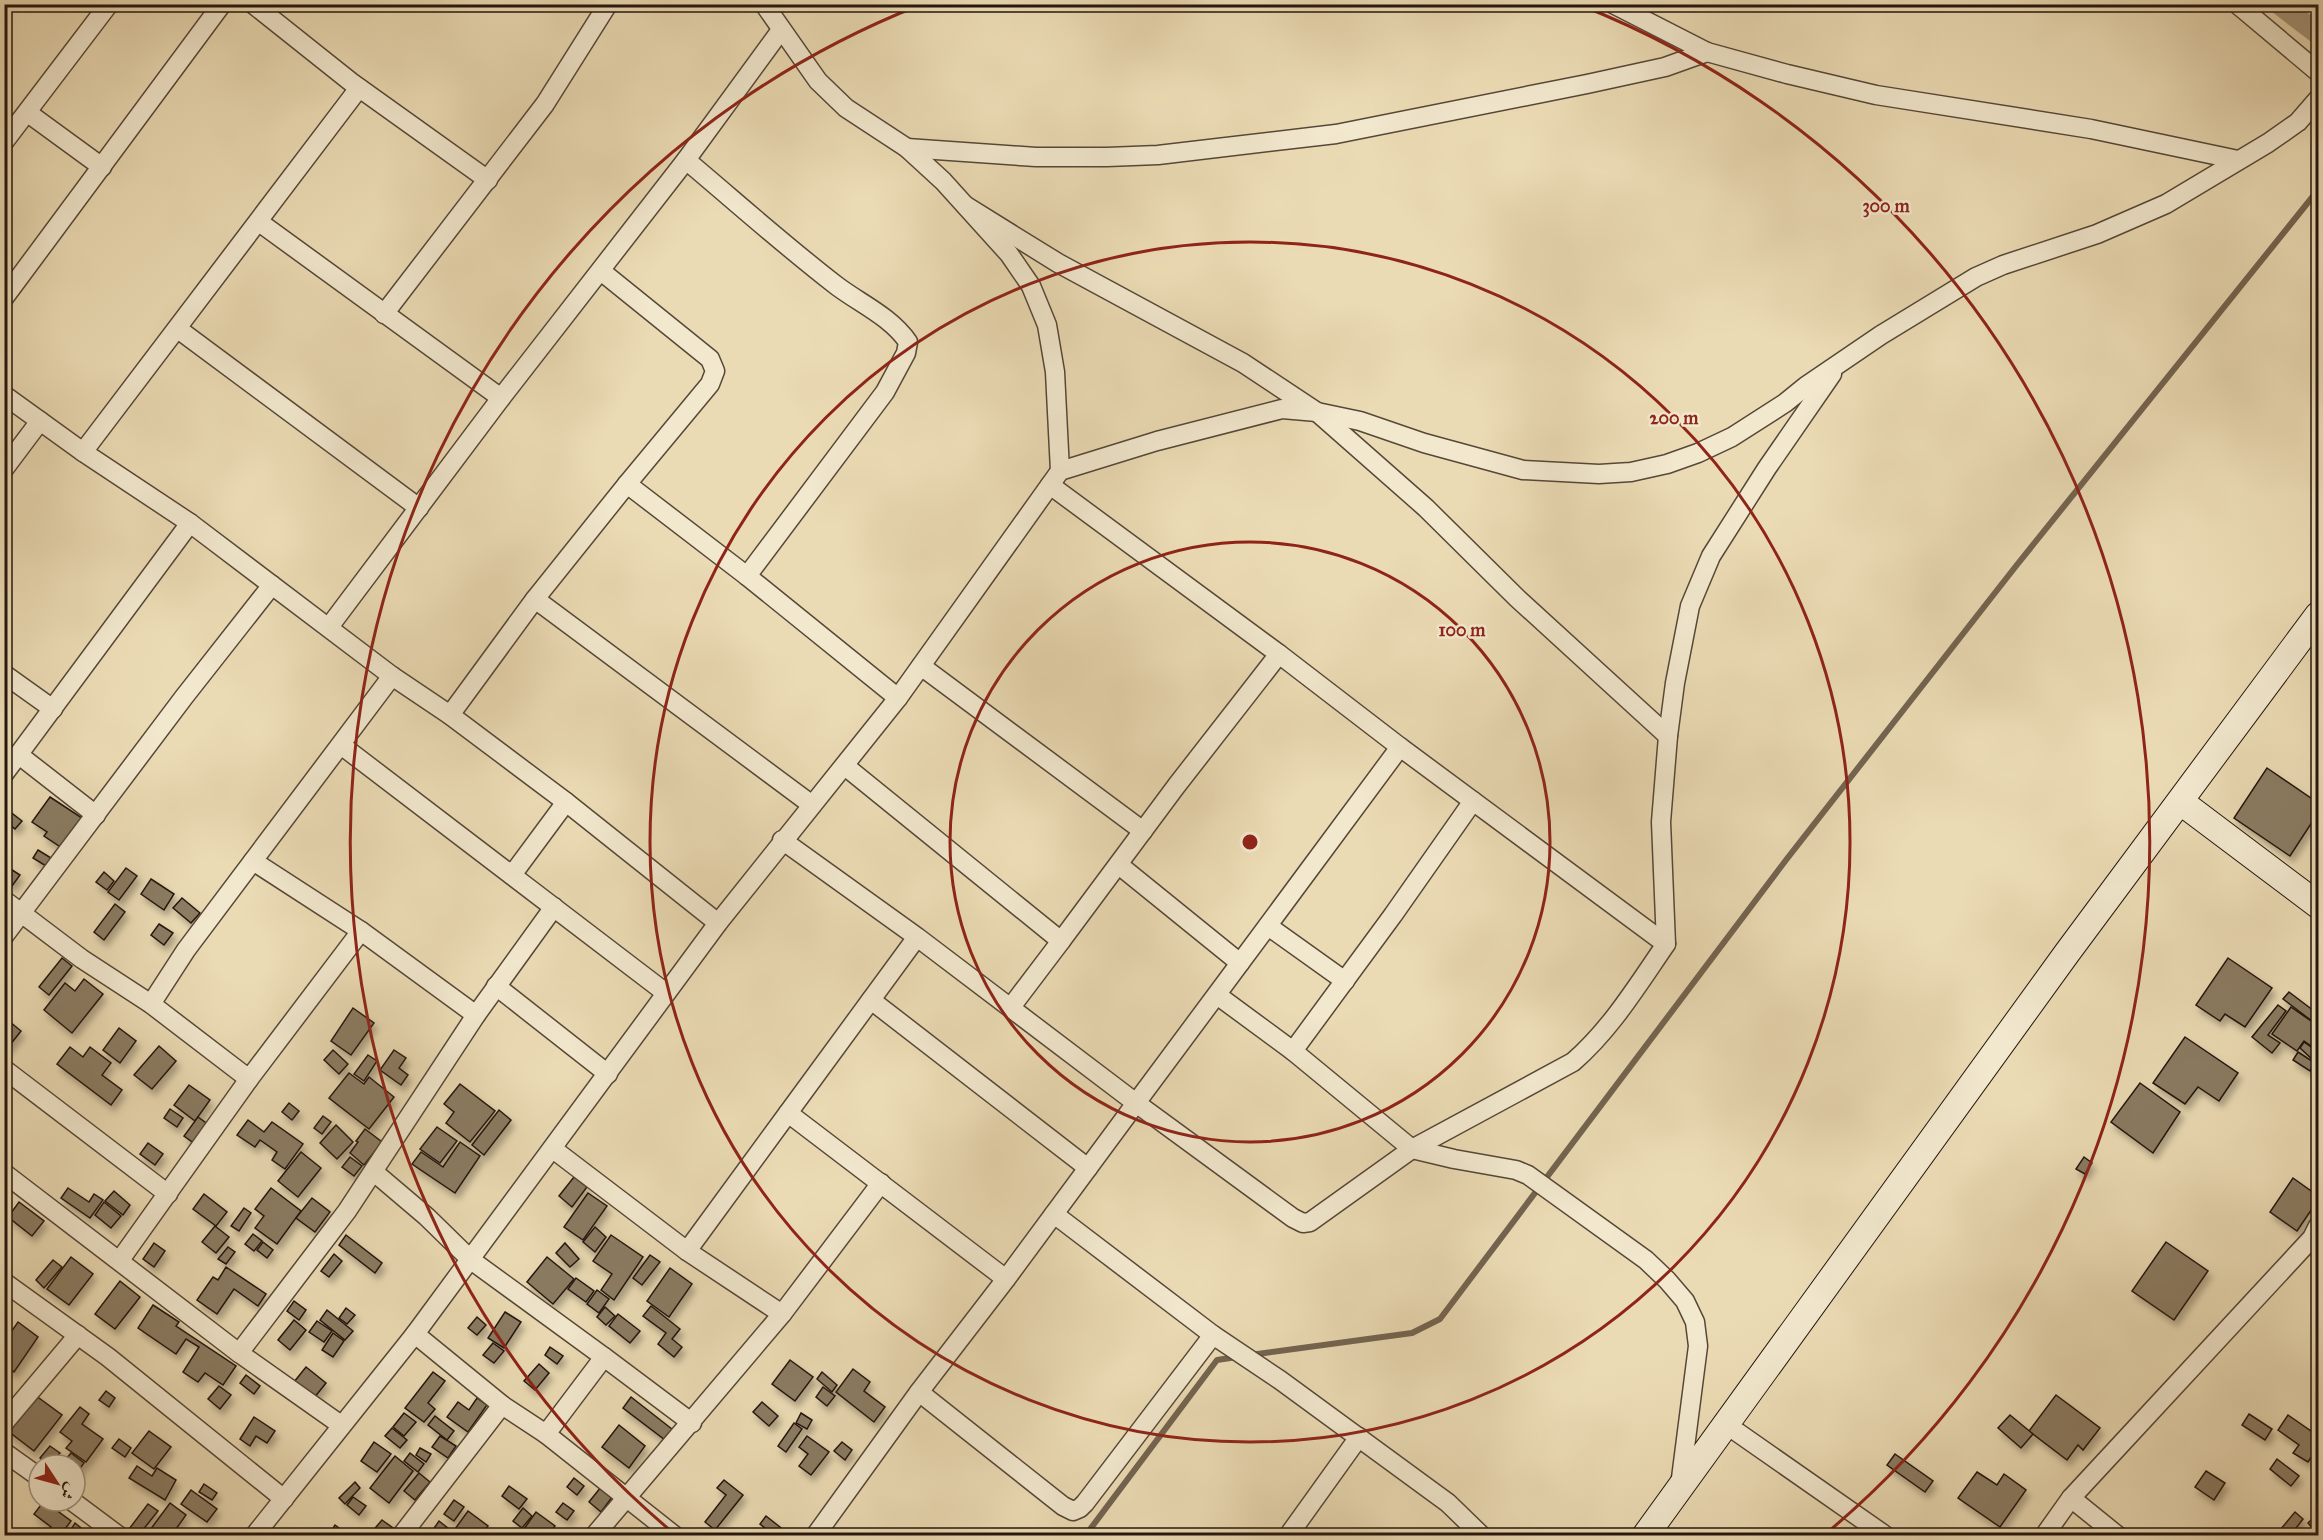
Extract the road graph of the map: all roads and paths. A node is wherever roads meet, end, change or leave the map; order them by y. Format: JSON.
{"nodes":[{"id":1,"x":109,"y":4,"type":"edge"},
{"id":2,"x":222,"y":4,"type":"edge"},
{"id":3,"x":253,"y":4,"type":"edge"},
{"id":4,"x":608,"y":4,"type":"edge"},
{"id":5,"x":764,"y":4,"type":"edge"},
{"id":6,"x":1613,"y":4,"type":"edge"},
{"id":7,"x":2237,"y":4,"type":"edge"},
{"id":8,"x":782,"y":30,"type":"junction"},
{"id":9,"x":1707,"y":52,"type":"junction"},
{"id":10,"x":2319,"y":72,"type":"edge"},
{"id":11,"x":359,"y":88,"type":"junction"},
{"id":12,"x":2319,"y":99,"type":"edge"},
{"id":13,"x":28,"y":113,"type":"junction"},
{"id":14,"x":4,"y":142,"type":"edge"},
{"id":15,"x":907,"y":148,"type":"junction"},
{"id":16,"x":686,"y":160,"type":"junction"},
{"id":17,"x":2238,"y":160,"type":"junction"},
{"id":18,"x":102,"y":168,"type":"junction"},
{"id":19,"x":488,"y":180,"type":"junction"},
{"id":20,"x":966,"y":206,"type":"junction"},
{"id":21,"x":259,"y":222,"type":"junction"},
{"id":22,"x":601,"y":271,"type":"junction"},
{"id":23,"x":4,"y":298,"type":"edge"},
{"id":24,"x":384,"y":314,"type":"junction"},
{"id":25,"x":178,"y":329,"type":"junction"},
{"id":26,"x":1840,"y":363,"type":"junction"},
{"id":27,"x":4,"y":395,"type":"edge"},
{"id":28,"x":501,"y":398,"type":"junction"},
{"id":29,"x":1317,"y":412,"type":"junction"},
{"id":30,"x":40,"y":421,"type":"junction"},
{"id":31,"x":83,"y":452,"type":"junction"},
{"id":32,"x":4,"y":469,"type":"edge"},
{"id":33,"x":1055,"y":478,"type":"junction"},
{"id":34,"x":627,"y":484,"type":"junction"},
{"id":35,"x":419,"y":508,"type":"junction"},
{"id":36,"x":190,"y":523,"type":"junction"},
{"id":37,"x":747,"y":576,"type":"junction"},
{"id":38,"x":272,"y":585,"type":"junction"},
{"id":39,"x":536,"y":599,"type":"junction"},
{"id":40,"x":2319,"y":615,"type":"edge"},
{"id":41,"x":329,"y":627,"type":"junction"},
{"id":42,"x":1279,"y":654,"type":"junction"},
{"id":43,"x":921,"y":666,"type":"junction"},
{"id":44,"x":4,"y":674,"type":"edge"},
{"id":45,"x":393,"y":676,"type":"junction"},
{"id":46,"x":898,"y":698,"type":"junction"},
{"id":47,"x":53,"y":709,"type":"junction"},
{"id":48,"x":450,"y":715,"type":"junction"},
{"id":49,"x":1668,"y":736,"type":"junction"},
{"id":50,"x":340,"y":745,"type":"junction"},
{"id":51,"x":1400,"y":747,"type":"junction"},
{"id":52,"x":19,"y":754,"type":"junction"},
{"id":53,"x":845,"y":766,"type":"junction"},
{"id":54,"x":4,"y":774,"type":"edge"},
{"id":55,"x":1473,"y":801,"type":"junction"},
{"id":56,"x":566,"y":802,"type":"junction"},
{"id":57,"x":2181,"y":802,"type":"junction"},
{"id":58,"x":812,"y":805,"type":"junction"},
{"id":59,"x":96,"y":815,"type":"junction"},
{"id":60,"x":1143,"y":831,"type":"junction"},
{"id":61,"x":782,"y":840,"type":"junction"},
{"id":62,"x":253,"y":861,"type":"junction"},
{"id":63,"x":1119,"y":865,"type":"junction"},
{"id":64,"x":512,"y":875,"type":"junction"},
{"id":65,"x":4,"y":900,"type":"edge"},
{"id":66,"x":2319,"y":905,"type":"edge"},
{"id":67,"x":554,"y":907,"type":"junction"},
{"id":68,"x":22,"y":913,"type":"junction"},
{"id":69,"x":718,"y":922,"type":"junction"},
{"id":70,"x":1268,"y":926,"type":"junction"},
{"id":71,"x":361,"y":931,"type":"junction"},
{"id":72,"x":4,"y":936,"type":"edge"},
{"id":73,"x":917,"y":937,"type":"junction"},
{"id":74,"x":1061,"y":941,"type":"junction"},
{"id":75,"x":1666,"y":944,"type":"junction"},
{"id":76,"x":1240,"y":963,"type":"junction"},
{"id":77,"x":1345,"y":981,"type":"junction"},
{"id":78,"x":496,"y":986,"type":"junction"},
{"id":79,"x":666,"y":993,"type":"junction"},
{"id":80,"x":1217,"y":995,"type":"junction"},
{"id":81,"x":871,"y":1000,"type":"junction"},
{"id":82,"x":151,"y":1004,"type":"junction"},
{"id":83,"x":1011,"y":1007,"type":"junction"},
{"id":84,"x":476,"y":1015,"type":"junction"},
{"id":85,"x":1293,"y":1051,"type":"junction"},
{"id":86,"x":4,"y":1069,"type":"edge"},
{"id":87,"x":608,"y":1074,"type":"junction"},
{"id":88,"x":249,"y":1079,"type":"junction"},
{"id":89,"x":1136,"y":1102,"type":"junction"},
{"id":90,"x":788,"y":1113,"type":"junction"},
{"id":91,"x":553,"y":1149,"type":"junction"},
{"id":92,"x":1412,"y":1149,"type":"junction"},
{"id":93,"x":1088,"y":1168,"type":"junction"},
{"id":94,"x":374,"y":1172,"type":"junction"},
{"id":95,"x":6,"y":1179,"type":"edge"},
{"id":96,"x":881,"y":1183,"type":"junction"},
{"id":97,"x":168,"y":1194,"type":"junction"},
{"id":98,"x":1054,"y":1214,"type":"junction"},
{"id":99,"x":2316,"y":1236,"type":"edge"},
{"id":100,"x":687,"y":1251,"type":"junction"},
{"id":101,"x":120,"y":1260,"type":"junction"},
{"id":102,"x":471,"y":1260,"type":"junction"},
{"id":103,"x":1006,"y":1279,"type":"junction"},
{"id":104,"x":4,"y":1282,"type":"edge"},
{"id":105,"x":782,"y":1314,"type":"junction"},
{"id":106,"x":415,"y":1334,"type":"junction"},
{"id":107,"x":78,"y":1335,"type":"junction"},
{"id":108,"x":1213,"y":1335,"type":"junction"},
{"id":109,"x":239,"y":1353,"type":"junction"},
{"id":110,"x":604,"y":1357,"type":"junction"},
{"id":111,"x":920,"y":1392,"type":"junction"},
{"id":112,"x":502,"y":1405,"type":"junction"},
{"id":113,"x":4,"y":1423,"type":"edge"},
{"id":114,"x":692,"y":1423,"type":"junction"},
{"id":115,"x":341,"y":1425,"type":"junction"},
{"id":116,"x":1727,"y":1425,"type":"junction"},
{"id":117,"x":546,"y":1434,"type":"junction"},
{"id":118,"x":1359,"y":1437,"type":"junction"},
{"id":119,"x":4,"y":1452,"type":"edge"},
{"id":120,"x":27,"y":1468,"type":"edge"},
{"id":121,"x":1680,"y":1488,"type":"junction"},
{"id":122,"x":626,"y":1498,"type":"junction"},
{"id":123,"x":2071,"y":1498,"type":"junction"},
{"id":124,"x":284,"y":1499,"type":"junction"},
{"id":125,"x":84,"y":1513,"type":"edge"},
{"id":126,"x":100,"y":1530,"type":"edge"},
{"id":127,"x":119,"y":1536,"type":"edge"},
{"id":128,"x":254,"y":1536,"type":"edge"},
{"id":129,"x":401,"y":1536,"type":"edge"},
{"id":130,"x":594,"y":1536,"type":"edge"},
{"id":131,"x":675,"y":1536,"type":"edge"},
{"id":132,"x":815,"y":1536,"type":"edge"},
{"id":133,"x":1288,"y":1536,"type":"edge"},
{"id":134,"x":1482,"y":1536,"type":"edge"},
{"id":135,"x":1645,"y":1536,"type":"edge"},
{"id":136,"x":1886,"y":1536,"type":"edge"},
{"id":137,"x":2044,"y":1536,"type":"edge"},
{"id":138,"x":2118,"y":1536,"type":"edge"}],
"edges":[{"from":1,"to":13,"type":"street"},
{"from":2,"to":18,"type":"street"},
{"from":3,"to":11,"type":"street"},
{"from":4,"to":19,"type":"street"},
{"from":5,"to":8,"type":"street"},
{"from":6,"to":9,"type":"street"},
{"from":7,"to":10,"type":"street"},
{"from":8,"to":15,"type":"street"},
{"from":8,"to":16,"type":"street"},
{"from":9,"to":15,"type":"street"},
{"from":9,"to":17,"type":"street"},
{"from":11,"to":19,"type":"street"},
{"from":11,"to":21,"type":"street"},
{"from":12,"to":17,"type":"street"},
{"from":13,"to":14,"type":"street"},
{"from":13,"to":18,"type":"street"},
{"from":15,"to":20,"type":"street"},
{"from":16,"to":22,"type":"street"},
{"from":16,"to":37,"type":"street"},
{"from":17,"to":26,"type":"street"},
{"from":18,"to":23,"type":"street"},
{"from":19,"to":24,"type":"street"},
{"from":20,"to":29,"type":"street"},
{"from":20,"to":33,"type":"street"},
{"from":21,"to":24,"type":"street"},
{"from":21,"to":25,"type":"street"},
{"from":22,"to":28,"type":"street"},
{"from":22,"to":34,"type":"street"},
{"from":24,"to":28,"type":"street"},
{"from":25,"to":31,"type":"street"},
{"from":25,"to":35,"type":"street"},
{"from":26,"to":29,"type":"street"},
{"from":26,"to":49,"type":"street"},
{"from":27,"to":30,"type":"street"},
{"from":28,"to":35,"type":"street"},
{"from":29,"to":33,"type":"street"},
{"from":29,"to":49,"type":"street"},
{"from":30,"to":31,"type":"street"},
{"from":30,"to":32,"type":"street"},
{"from":31,"to":36,"type":"street"},
{"from":33,"to":42,"type":"street"},
{"from":33,"to":43,"type":"street"},
{"from":34,"to":37,"type":"street"},
{"from":34,"to":39,"type":"street"},
{"from":35,"to":41,"type":"street"},
{"from":36,"to":38,"type":"street"},
{"from":36,"to":47,"type":"street"},
{"from":37,"to":46,"type":"street"},
{"from":38,"to":41,"type":"street"},
{"from":38,"to":59,"type":"street"},
{"from":39,"to":48,"type":"street"},
{"from":39,"to":58,"type":"street"},
{"from":40,"to":57,"type":"street"},
{"from":41,"to":45,"type":"street"},
{"from":42,"to":51,"type":"street"},
{"from":42,"to":60,"type":"street"},
{"from":43,"to":46,"type":"street"},
{"from":43,"to":60,"type":"street"},
{"from":44,"to":47,"type":"street"},
{"from":45,"to":48,"type":"street"},
{"from":45,"to":50,"type":"street"},
{"from":46,"to":53,"type":"street"},
{"from":47,"to":52,"type":"street"},
{"from":48,"to":56,"type":"street"},
{"from":49,"to":75,"type":"street"},
{"from":50,"to":62,"type":"street"},
{"from":50,"to":64,"type":"street"},
{"from":51,"to":55,"type":"street"},
{"from":51,"to":70,"type":"street"},
{"from":52,"to":54,"type":"street"},
{"from":52,"to":59,"type":"street"},
{"from":53,"to":58,"type":"street"},
{"from":53,"to":74,"type":"street"},
{"from":55,"to":75,"type":"street"},
{"from":55,"to":77,"type":"street"},
{"from":56,"to":64,"type":"street"},
{"from":56,"to":69,"type":"street"},
{"from":57,"to":66,"type":"street"},
{"from":57,"to":116,"type":"street"},
{"from":58,"to":61,"type":"street"},
{"from":59,"to":68,"type":"street"},
{"from":60,"to":63,"type":"street"},
{"from":61,"to":69,"type":"street"},
{"from":61,"to":73,"type":"street"},
{"from":62,"to":71,"type":"street"},
{"from":62,"to":82,"type":"street"},
{"from":63,"to":74,"type":"street"},
{"from":63,"to":76,"type":"street"},
{"from":64,"to":67,"type":"street"},
{"from":65,"to":68,"type":"street"},
{"from":67,"to":78,"type":"street"},
{"from":67,"to":79,"type":"street"},
{"from":68,"to":72,"type":"street"},
{"from":68,"to":82,"type":"street"},
{"from":69,"to":79,"type":"street"},
{"from":70,"to":76,"type":"street"},
{"from":70,"to":77,"type":"street"},
{"from":71,"to":84,"type":"street"},
{"from":71,"to":88,"type":"street"},
{"from":73,"to":81,"type":"street"},
{"from":73,"to":83,"type":"street"},
{"from":74,"to":83,"type":"street"},
{"from":75,"to":92,"type":"street"},
{"from":76,"to":80,"type":"street"},
{"from":77,"to":85,"type":"street"},
{"from":78,"to":84,"type":"street"},
{"from":78,"to":87,"type":"street"},
{"from":79,"to":87,"type":"street"},
{"from":80,"to":85,"type":"street"},
{"from":80,"to":89,"type":"street"},
{"from":81,"to":90,"type":"street"},
{"from":81,"to":93,"type":"street"},
{"from":82,"to":88,"type":"street"},
{"from":83,"to":89,"type":"street"},
{"from":84,"to":94,"type":"street"},
{"from":85,"to":92,"type":"street"},
{"from":86,"to":97,"type":"street"},
{"from":87,"to":91,"type":"street"},
{"from":88,"to":97,"type":"street"},
{"from":89,"to":92,"type":"street"},
{"from":89,"to":93,"type":"street"},
{"from":90,"to":96,"type":"street"},
{"from":90,"to":100,"type":"street"},
{"from":91,"to":100,"type":"street"},
{"from":91,"to":102,"type":"street"},
{"from":92,"to":121,"type":"street"},
{"from":93,"to":98,"type":"street"},
{"from":94,"to":102,"type":"street"},
{"from":94,"to":109,"type":"street"},
{"from":95,"to":101,"type":"street"},
{"from":96,"to":103,"type":"street"},
{"from":96,"to":105,"type":"street"},
{"from":97,"to":101,"type":"street"},
{"from":98,"to":103,"type":"street"},
{"from":98,"to":108,"type":"street"},
{"from":99,"to":123,"type":"street"},
{"from":100,"to":105,"type":"street"},
{"from":101,"to":109,"type":"street"},
{"from":102,"to":106,"type":"street"},
{"from":102,"to":110,"type":"street"},
{"from":103,"to":111,"type":"street"},
{"from":104,"to":107,"type":"street"},
{"from":105,"to":114,"type":"street"},
{"from":106,"to":112,"type":"street"},
{"from":106,"to":115,"type":"street"},
{"from":107,"to":113,"type":"street"},
{"from":107,"to":124,"type":"street"},
{"from":108,"to":111,"type":"street"},
{"from":108,"to":118,"type":"street"},
{"from":109,"to":115,"type":"street"},
{"from":110,"to":114,"type":"street"},
{"from":110,"to":117,"type":"street"},
{"from":111,"to":132,"type":"street"},
{"from":112,"to":117,"type":"street"},
{"from":112,"to":129,"type":"street"},
{"from":114,"to":122,"type":"street"},
{"from":115,"to":124,"type":"street"},
{"from":116,"to":121,"type":"street"},
{"from":116,"to":136,"type":"street"},
{"from":117,"to":122,"type":"street"},
{"from":118,"to":133,"type":"street"},
{"from":118,"to":134,"type":"street"},
{"from":119,"to":120,"type":"street"},
{"from":121,"to":135,"type":"street"},
{"from":122,"to":130,"type":"street"},
{"from":122,"to":131,"type":"street"},
{"from":123,"to":137,"type":"street"},
{"from":123,"to":138,"type":"street"},
{"from":124,"to":128,"type":"street"},
{"from":125,"to":126,"type":"street"},
{"from":126,"to":127,"type":"street"}]}
